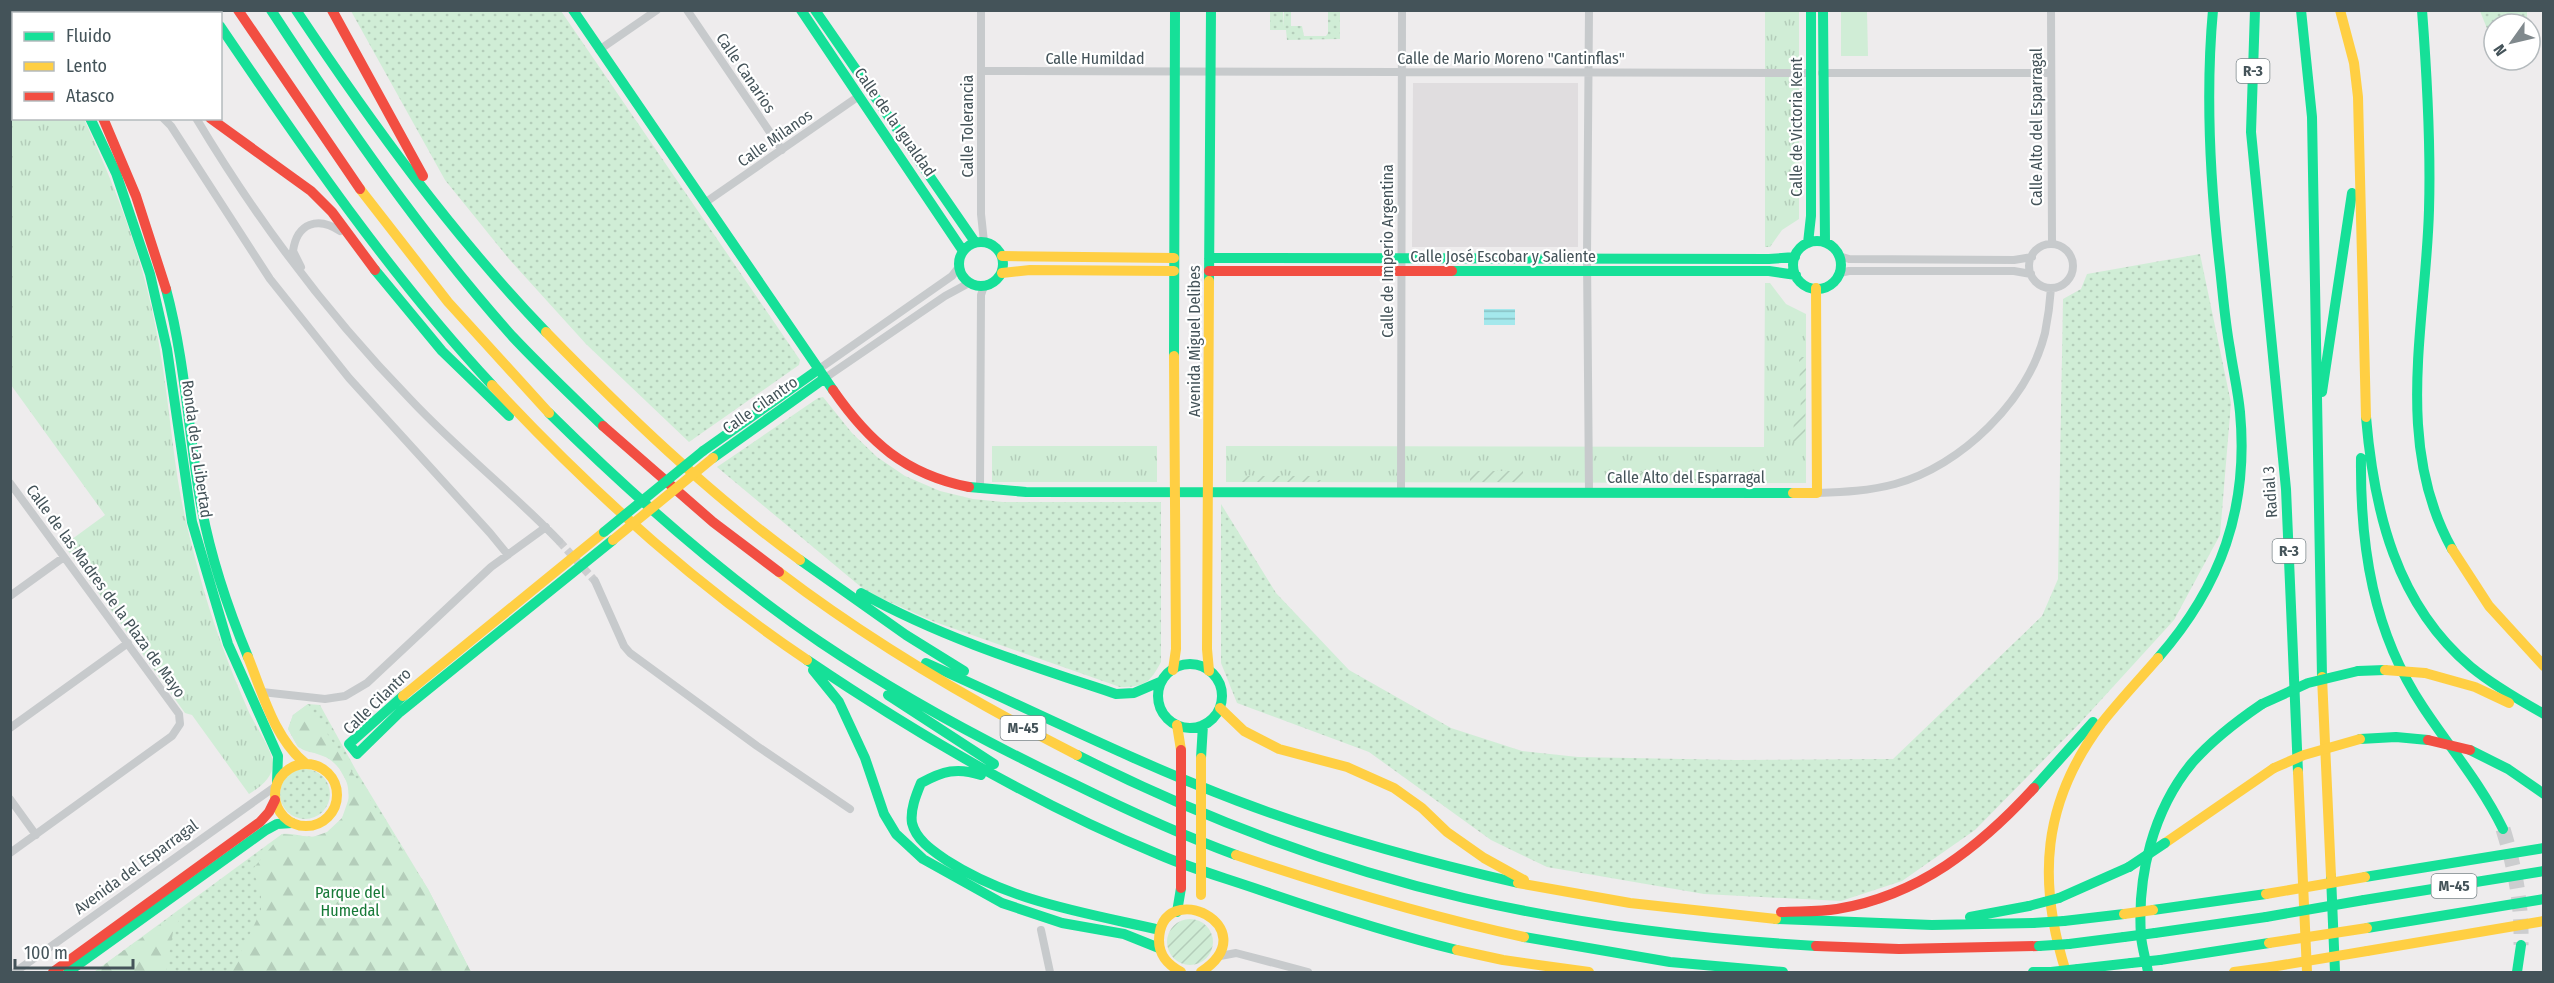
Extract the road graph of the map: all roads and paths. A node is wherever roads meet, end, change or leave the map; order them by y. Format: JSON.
{"nodes":[{"id":1,"x":238,"y":10,"type":"edge"},
{"id":2,"x":271,"y":10,"type":"edge"},
{"id":3,"x":297,"y":10,"type":"edge"},
{"id":4,"x":332,"y":10,"type":"edge"},
{"id":5,"x":573,"y":10,"type":"edge"},
{"id":6,"x":657,"y":10,"type":"edge"},
{"id":7,"x":687,"y":10,"type":"edge"},
{"id":8,"x":801,"y":10,"type":"edge"},
{"id":9,"x":815,"y":10,"type":"edge"},
{"id":10,"x":981,"y":10,"type":"edge"},
{"id":11,"x":1175,"y":10,"type":"edge"},
{"id":12,"x":1211,"y":10,"type":"edge"},
{"id":13,"x":1402,"y":10,"type":"edge"},
{"id":14,"x":1589,"y":10,"type":"edge"},
{"id":15,"x":1811,"y":10,"type":"edge"},
{"id":16,"x":1823,"y":10,"type":"edge"},
{"id":17,"x":2051,"y":10,"type":"edge"},
{"id":18,"x":2213,"y":10,"type":"edge"},
{"id":19,"x":2255,"y":10,"type":"edge"},
{"id":20,"x":2301,"y":10,"type":"edge"},
{"id":21,"x":2340,"y":10,"type":"edge"},
{"id":22,"x":2422,"y":10,"type":"edge"},
{"id":23,"x":222,"y":29,"type":"edge"},
{"id":24,"x":599,"y":50,"type":"junction"},
{"id":25,"x":981,"y":71,"type":"junction"},
{"id":26,"x":1401,"y":71,"type":"junction"},
{"id":27,"x":1174,"y":72,"type":"junction"},
{"id":28,"x":1210,"y":72,"type":"junction"},
{"id":29,"x":1588,"y":72,"type":"junction"},
{"id":30,"x":1817,"y":73,"type":"junction"},
{"id":31,"x":2051,"y":73,"type":"junction"},
{"id":32,"x":859,"y":96,"type":"junction"},
{"id":33,"x":91,"y":120,"type":"edge"},
{"id":34,"x":104,"y":120,"type":"edge"},
{"id":35,"x":165,"y":120,"type":"edge"},
{"id":36,"x":197,"y":120,"type":"edge"},
{"id":37,"x":212,"y":120,"type":"edge"},
{"id":38,"x":782,"y":150,"type":"junction"},
{"id":39,"x":2358,"y":151,"type":"junction"},
{"id":40,"x":706,"y":202,"type":"junction"},
{"id":41,"x":980,"y":242,"type":"junction"},
{"id":42,"x":1825,"y":242,"type":"junction"},
{"id":43,"x":1808,"y":243,"type":"junction"},
{"id":44,"x":2052,"y":244,"type":"junction"},
{"id":45,"x":963,"y":251,"type":"junction"},
{"id":46,"x":362,"y":253,"type":"junction"},
{"id":47,"x":1002,"y":256,"type":"junction"},
{"id":48,"x":1839,"y":256,"type":"junction"},
{"id":49,"x":1587,"y":257,"type":"junction"},
{"id":50,"x":1795,"y":257,"type":"junction"},
{"id":51,"x":2032,"y":257,"type":"junction"},
{"id":52,"x":1174,"y":258,"type":"junction"},
{"id":53,"x":1209,"y":258,"type":"junction"},
{"id":54,"x":1401,"y":259,"type":"junction"},
{"id":55,"x":959,"y":267,"type":"junction"},
{"id":56,"x":1174,"y":271,"type":"junction"},
{"id":57,"x":1209,"y":271,"type":"junction"},
{"id":58,"x":1401,"y":271,"type":"junction"},
{"id":59,"x":1587,"y":271,"type":"junction"},
{"id":60,"x":1002,"y":273,"type":"junction"},
{"id":61,"x":1839,"y":273,"type":"junction"},
{"id":62,"x":2031,"y":274,"type":"junction"},
{"id":63,"x":1796,"y":275,"type":"junction"},
{"id":64,"x":500,"y":283,"type":"junction"},
{"id":65,"x":969,"y":283,"type":"junction"},
{"id":66,"x":984,"y":286,"type":"junction"},
{"id":67,"x":1816,"y":288,"type":"junction"},
{"id":68,"x":2051,"y":288,"type":"junction"},
{"id":69,"x":321,"y":298,"type":"junction"},
{"id":70,"x":822,"y":373,"type":"junction"},
{"id":71,"x":2364,"y":382,"type":"junction"},
{"id":72,"x":2316,"y":436,"type":"junction"},
{"id":73,"x":568,"y":463,"type":"junction"},
{"id":74,"x":10,"y":483,"type":"edge"},
{"id":75,"x":980,"y":489,"type":"junction"},
{"id":76,"x":1401,"y":491,"type":"junction"},
{"id":77,"x":1174,"y":492,"type":"junction"},
{"id":78,"x":1208,"y":492,"type":"junction"},
{"id":79,"x":1589,"y":492,"type":"junction"},
{"id":80,"x":1817,"y":493,"type":"junction"},
{"id":81,"x":546,"y":527,"type":"junction"},
{"id":82,"x":560,"y":541,"type":"tunnel mouth"},
{"id":83,"x":787,"y":553,"type":"junction"},
{"id":84,"x":508,"y":555,"type":"junction"},
{"id":85,"x":64,"y":557,"type":"junction"},
{"id":86,"x":596,"y":581,"type":"tunnel mouth"},
{"id":87,"x":10,"y":596,"type":"edge"},
{"id":88,"x":810,"y":635,"type":"junction"},
{"id":89,"x":128,"y":643,"type":"junction"},
{"id":90,"x":2172,"y":644,"type":"junction"},
{"id":91,"x":901,"y":657,"type":"junction"},
{"id":92,"x":806,"y":661,"type":"junction"},
{"id":93,"x":2544,"y":666,"type":"edge"},
{"id":94,"x":1173,"y":670,"type":"junction"},
{"id":95,"x":1209,"y":671,"type":"junction"},
{"id":96,"x":1162,"y":681,"type":"junction"},
{"id":97,"x":262,"y":692,"type":"junction"},
{"id":98,"x":1220,"y":708,"type":"junction"},
{"id":99,"x":1037,"y":713,"type":"junction"},
{"id":100,"x":2544,"y":714,"type":"edge"},
{"id":101,"x":2544,"y":721,"type":"edge"},
{"id":102,"x":1177,"y":725,"type":"junction"},
{"id":103,"x":1203,"y":725,"type":"junction"},
{"id":104,"x":10,"y":728,"type":"edge"},
{"id":105,"x":306,"y":764,"type":"junction"},
{"id":106,"x":277,"y":784,"type":"junction"},
{"id":107,"x":2544,"y":794,"type":"edge"},
{"id":108,"x":10,"y":799,"type":"edge"},
{"id":109,"x":275,"y":800,"type":"junction"},
{"id":110,"x":850,"y":809,"type":"dead end"},
{"id":111,"x":1065,"y":812,"type":"junction"},
{"id":112,"x":292,"y":823,"type":"junction"},
{"id":113,"x":2503,"y":829,"type":"tunnel mouth"},
{"id":114,"x":36,"y":835,"type":"junction"},
{"id":115,"x":2544,"y":848,"type":"edge"},
{"id":116,"x":10,"y":853,"type":"edge"},
{"id":117,"x":2544,"y":871,"type":"edge"},
{"id":118,"x":1233,"y":880,"type":"junction"},
{"id":119,"x":1538,"y":888,"type":"junction"},
{"id":120,"x":2544,"y":899,"type":"edge"},
{"id":121,"x":1661,"y":909,"type":"junction"},
{"id":122,"x":1177,"y":912,"type":"junction"},
{"id":123,"x":1206,"y":913,"type":"junction"},
{"id":124,"x":2544,"y":921,"type":"edge"},
{"id":125,"x":1849,"y":924,"type":"junction"},
{"id":126,"x":1041,"y":930,"type":"dead end"},
{"id":127,"x":1160,"y":930,"type":"junction"},
{"id":128,"x":2521,"y":945,"type":"tunnel mouth"},
{"id":129,"x":1159,"y":948,"type":"junction"},
{"id":130,"x":1220,"y":956,"type":"junction"},
{"id":131,"x":1504,"y":960,"type":"junction"},
{"id":132,"x":1170,"y":969,"type":"edge"},
{"id":133,"x":1207,"y":971,"type":"edge"},
{"id":134,"x":15,"y":972,"type":"edge"},
{"id":135,"x":53,"y":972,"type":"edge"},
{"id":136,"x":68,"y":972,"type":"edge"},
{"id":137,"x":1050,"y":972,"type":"edge"},
{"id":138,"x":1181,"y":972,"type":"edge"},
{"id":139,"x":1308,"y":972,"type":"edge"},
{"id":140,"x":1553,"y":972,"type":"edge"},
{"id":141,"x":1589,"y":972,"type":"edge"},
{"id":142,"x":1783,"y":972,"type":"edge"},
{"id":143,"x":2033,"y":972,"type":"edge"},
{"id":144,"x":2051,"y":972,"type":"edge"},
{"id":145,"x":2066,"y":972,"type":"edge"},
{"id":146,"x":2148,"y":972,"type":"edge"},
{"id":147,"x":2234,"y":972,"type":"edge"},
{"id":148,"x":2307,"y":972,"type":"edge"},
{"id":149,"x":2335,"y":972,"type":"edge"},
{"id":150,"x":2517,"y":972,"type":"edge"}],
"edges":[{"from":1,"to":88,"type":"main road","number":"M-45"},
{"from":2,"to":91,"type":"main road","number":"M-45"},
{"from":3,"to":64,"type":"main road"},
{"from":4,"to":64,"type":"main road"},
{"from":5,"to":24,"type":"main road","name":"Calle Alto del Esparragal"},
{"from":6,"to":24,"type":"street"},
{"from":7,"to":38,"type":"street","name":"Calle Canarios"},
{"from":8,"to":32,"type":"main road","name":"Calle de la Igualdad"},
{"from":9,"to":41,"type":"main road","name":"Calle de la Igualdad"},
{"from":10,"to":25,"type":"street","name":"Calle Tolerancia"},
{"from":11,"to":27,"type":"main road","name":"Avenida Miguel Delibes"},
{"from":12,"to":28,"type":"main road","name":"Avenida Miguel Delibes"},
{"from":13,"to":26,"type":"street","name":"Calle de Imperio Argentina"},
{"from":14,"to":29,"type":"street"},
{"from":15,"to":30,"type":"main road","name":"Calle de Victoria Kent"},
{"from":16,"to":30,"type":"main road","name":"Calle de Victoria Kent"},
{"from":17,"to":31,"type":"street","name":"Calle Alto del Esparragal"},
{"from":18,"to":90,"type":"main road"},
{"from":19,"to":148,"type":"main road","name":"Radial 3","number":"R-3"},
{"from":20,"to":72,"type":"main road","number":"R-3"},
{"from":21,"to":39,"type":"main road"},
{"from":22,"to":93,"type":"main road"},
{"from":23,"to":73,"type":"main road"},
{"from":24,"to":40,"type":"main road","name":"Calle Alto del Esparragal"},
{"from":25,"to":27,"type":"street","name":"Calle Humildad"},
{"from":25,"to":41,"type":"street","name":"Calle Tolerancia"},
{"from":26,"to":28,"type":"street","name":"Calle de Mario Moreno \"Cantinflas\""},
{"from":26,"to":29,"type":"street","name":"Calle de Mario Moreno \"Cantinflas\""},
{"from":26,"to":54,"type":"street","name":"Calle de Imperio Argentina"},
{"from":27,"to":28,"type":"street","name":"Calle Humildad"},
{"from":27,"to":52,"type":"main road","name":"Avenida Miguel Delibes"},
{"from":28,"to":53,"type":"main road","name":"Avenida Miguel Delibes"},
{"from":29,"to":30,"type":"street","name":"Calle de Mario Moreno \"Cantinflas\""},
{"from":29,"to":49,"type":"street"},
{"from":30,"to":31,"type":"street","name":"Calle de Mario Moreno \"Cantinflas\""},
{"from":30,"to":42,"type":"main road","name":"Calle de Victoria Kent"},
{"from":30,"to":43,"type":"main road","name":"Calle de Victoria Kent"},
{"from":31,"to":44,"type":"street","name":"Calle Alto del Esparragal"},
{"from":32,"to":38,"type":"street","name":"Calle Milanos"},
{"from":32,"to":45,"type":"main road","name":"Calle de la Igualdad"},
{"from":33,"to":106,"type":"main road","name":"Ronda de La Libertad"},
{"from":34,"to":97,"type":"main road","name":"Ronda de La Libertad"},
{"from":35,"to":84,"type":"street"},
{"from":36,"to":69,"type":"street"},
{"from":37,"to":46,"type":"main road"},
{"from":38,"to":40,"type":"street","name":"Calle Milanos"},
{"from":39,"to":71,"type":"main road"},
{"from":39,"to":72,"type":"main road"},
{"from":40,"to":70,"type":"main road","name":"Calle Alto del Esparragal"},
{"from":41,"to":45,"type":"main road"},
{"from":41,"to":47,"type":"main road"},
{"from":42,"to":43,"type":"main road"},
{"from":42,"to":48,"type":"main road"},
{"from":43,"to":50,"type":"main road"},
{"from":44,"to":51,"type":"street"},
{"from":44,"to":68,"type":"street"},
{"from":45,"to":55,"type":"main road"},
{"from":46,"to":69,"type":"street"},
{"from":46,"to":73,"type":"main road"},
{"from":47,"to":52,"type":"main road"},
{"from":47,"to":60,"type":"main road"},
{"from":48,"to":51,"type":"street"},
{"from":48,"to":61,"type":"main road"},
{"from":49,"to":50,"type":"main road","name":"Calle José Escobar y Saliente"},
{"from":49,"to":54,"type":"main road","name":"Calle José Escobar y Saliente"},
{"from":49,"to":59,"type":"street"},
{"from":50,"to":63,"type":"main road"},
{"from":51,"to":62,"type":"street"},
{"from":52,"to":56,"type":"main road","name":"Avenida Miguel Delibes"},
{"from":53,"to":54,"type":"main road","name":"Calle José Escobar y Saliente"},
{"from":53,"to":57,"type":"main road","name":"Avenida Miguel Delibes"},
{"from":54,"to":58,"type":"street","name":"Calle de Imperio Argentina"},
{"from":55,"to":65,"type":"main road"},
{"from":55,"to":70,"type":"street","name":"Calle Cilantro"},
{"from":56,"to":60,"type":"main road"},
{"from":56,"to":77,"type":"main road","name":"Avenida Miguel Delibes"},
{"from":57,"to":58,"type":"main road","name":"Calle José Escobar y Saliente"},
{"from":57,"to":78,"type":"main road","name":"Avenida Miguel Delibes"},
{"from":58,"to":59,"type":"main road","name":"Calle José Escobar y Saliente"},
{"from":58,"to":76,"type":"street","name":"Calle de Imperio Argentina"},
{"from":59,"to":63,"type":"main road","name":"Calle José Escobar y Saliente"},
{"from":59,"to":79,"type":"street"},
{"from":60,"to":66,"type":"main road"},
{"from":61,"to":62,"type":"street"},
{"from":61,"to":67,"type":"main road"},
{"from":62,"to":68,"type":"street"},
{"from":63,"to":67,"type":"main road"},
{"from":64,"to":83,"type":"main road"},
{"from":65,"to":66,"type":"main road"},
{"from":65,"to":70,"type":"street","name":"Calle Cilantro"},
{"from":66,"to":75,"type":"street"},
{"from":67,"to":80,"type":"main road"},
{"from":68,"to":80,"type":"street","name":"Calle Alto del Esparragal"},
{"from":69,"to":81,"type":"street"},
{"from":70,"to":70,"type":"main road","name":"Calle Cilantro","bridge":true},
{"from":70,"to":75,"type":"main road","name":"Calle Alto del Esparragal"},
{"from":71,"to":100,"type":"main road"},
{"from":71,"to":113,"type":"main road"},
{"from":72,"to":149,"type":"main road","number":"R-3"},
{"from":73,"to":92,"type":"main road"},
{"from":74,"to":85,"type":"street","name":"Calle de las Madres de la Plaza de Mayo"},
{"from":75,"to":77,"type":"main road","name":"Calle Alto del Esparragal"},
{"from":76,"to":78,"type":"main road","name":"Calle Alto del Esparragal"},
{"from":76,"to":79,"type":"main road","name":"Calle Alto del Esparragal"},
{"from":77,"to":78,"type":"main road","name":"Calle Alto del Esparragal"},
{"from":77,"to":94,"type":"main road","name":"Avenida Miguel Delibes"},
{"from":78,"to":95,"type":"main road","name":"Avenida Miguel Delibes"},
{"from":79,"to":80,"type":"main road","name":"Calle Alto del Esparragal"},
{"from":81,"to":82,"type":"street"},
{"from":81,"to":84,"type":"street"},
{"from":83,"to":96,"type":"main road"},
{"from":83,"to":99,"type":"main road"},
{"from":84,"to":97,"type":"street"},
{"from":85,"to":87,"type":"street"},
{"from":85,"to":89,"type":"street","name":"Calle de las Madres de la Plaza de Mayo"},
{"from":86,"to":110,"type":"street"},
{"from":88,"to":118,"type":"main road"},
{"from":88,"to":142,"type":"main road","number":"M-45"},
{"from":89,"to":104,"type":"street"},
{"from":89,"to":114,"type":"street","name":"Calle de las Madres de la Plaza de Mayo"},
{"from":90,"to":121,"type":"main road"},
{"from":90,"to":145,"type":"main road"},
{"from":91,"to":99,"type":"main road"},
{"from":91,"to":117,"type":"main road","number":"M-45","bridge":true},
{"from":92,"to":111,"type":"main road"},
{"from":92,"to":129,"type":"main road"},
{"from":94,"to":95,"type":"main road"},
{"from":94,"to":96,"type":"main road"},
{"from":95,"to":98,"type":"main road"},
{"from":96,"to":102,"type":"main road"},
{"from":97,"to":105,"type":"main road","name":"Ronda de La Libertad"},
{"from":98,"to":103,"type":"main road"},
{"from":98,"to":119,"type":"main road"},
{"from":99,"to":119,"type":"main road"},
{"from":101,"to":146,"type":"main road","bridge":true},
{"from":102,"to":103,"type":"main road"},
{"from":102,"to":122,"type":"main road","bridge":true},
{"from":103,"to":123,"type":"main road","bridge":true},
{"from":105,"to":106,"type":"main road"},
{"from":105,"to":112,"type":"main road"},
{"from":106,"to":109,"type":"main road"},
{"from":106,"to":134,"type":"street","name":"Avenida del Esparragal"},
{"from":107,"to":125,"type":"main road","bridge":true},
{"from":108,"to":114,"type":"street"},
{"from":109,"to":112,"type":"main road"},
{"from":109,"to":135,"type":"main road"},
{"from":111,"to":118,"type":"main road"},
{"from":111,"to":127,"type":"main road"},
{"from":112,"to":136,"type":"main road"},
{"from":114,"to":116,"type":"street"},
{"from":115,"to":125,"type":"main road","bridge":true},
{"from":118,"to":131,"type":"main road"},
{"from":119,"to":121,"type":"main road"},
{"from":120,"to":144,"type":"main road","number":"M-45","bridge":true},
{"from":121,"to":125,"type":"main road"},
{"from":122,"to":123,"type":"main road"},
{"from":122,"to":127,"type":"main road"},
{"from":123,"to":130,"type":"main road"},
{"from":124,"to":147,"type":"main road","bridge":true},
{"from":126,"to":137,"type":"street"},
{"from":127,"to":129,"type":"main road"},
{"from":128,"to":150,"type":"main road"},
{"from":129,"to":132,"type":"main road"},
{"from":130,"to":133,"type":"main road"},
{"from":130,"to":139,"type":"street"},
{"from":131,"to":140,"type":"main road"},
{"from":131,"to":141,"type":"main road"},
{"from":132,"to":138,"type":"main road"},
{"from":143,"to":144,"type":"main road","number":"M-45"}]}
